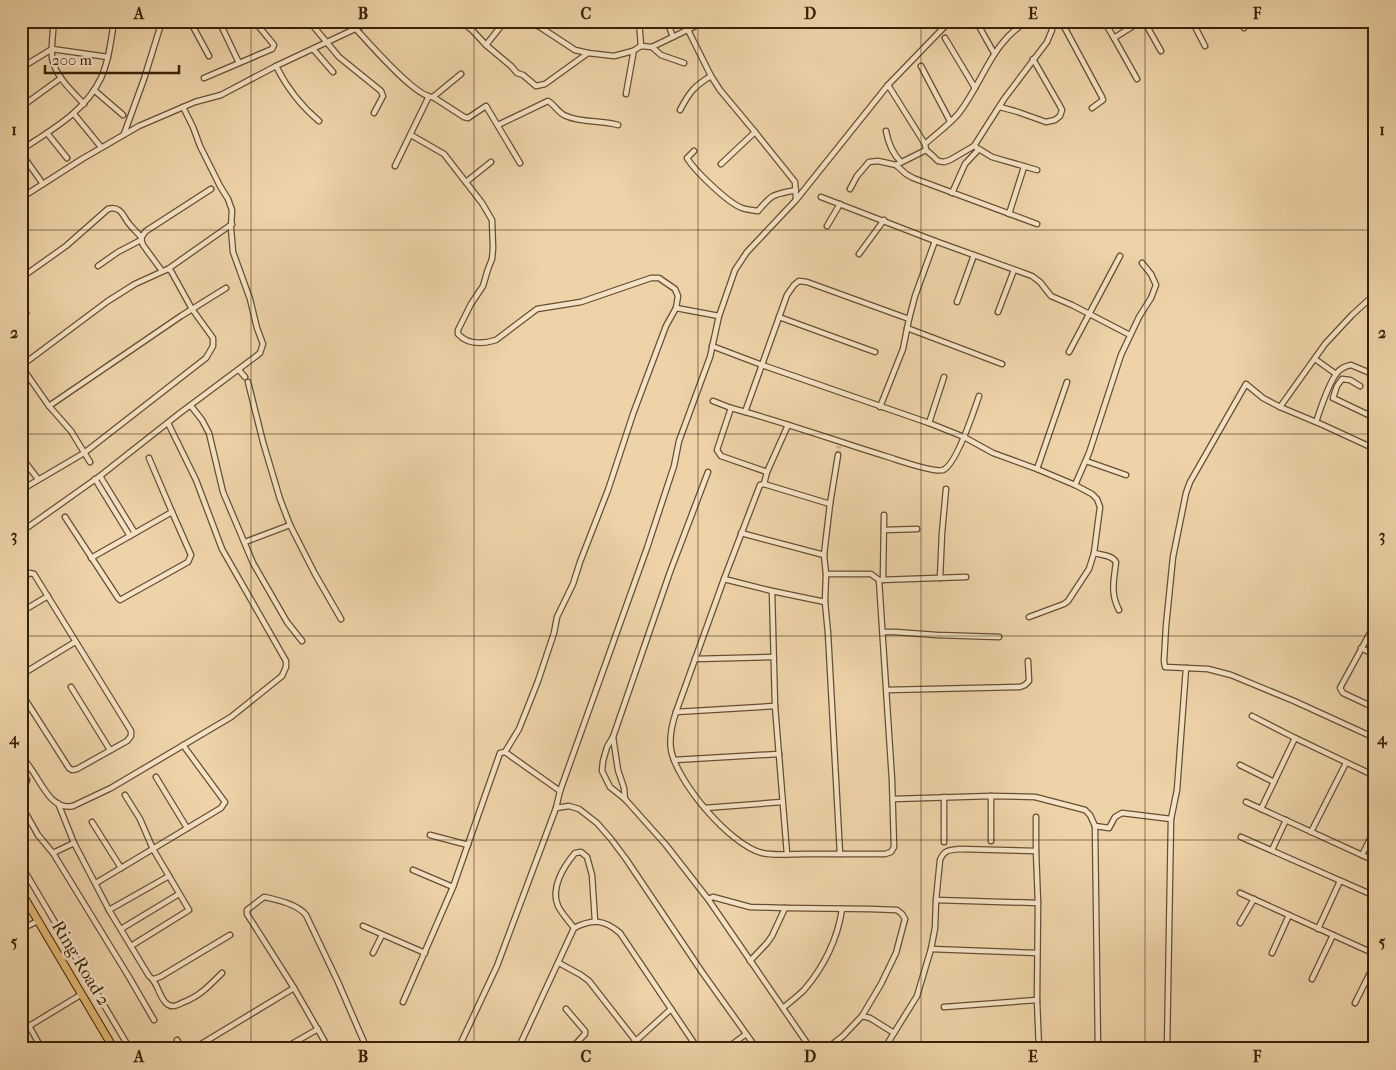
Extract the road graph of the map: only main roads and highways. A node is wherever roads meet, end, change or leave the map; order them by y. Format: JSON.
{"nodes":[{"id":1,"x":21,"y":892,"type":"edge"},
{"id":2,"x":114,"y":1049,"type":"edge"}],
"edges":[{"from":1,"to":2,"type":"main road","name":"Ring Road 2"}]}
